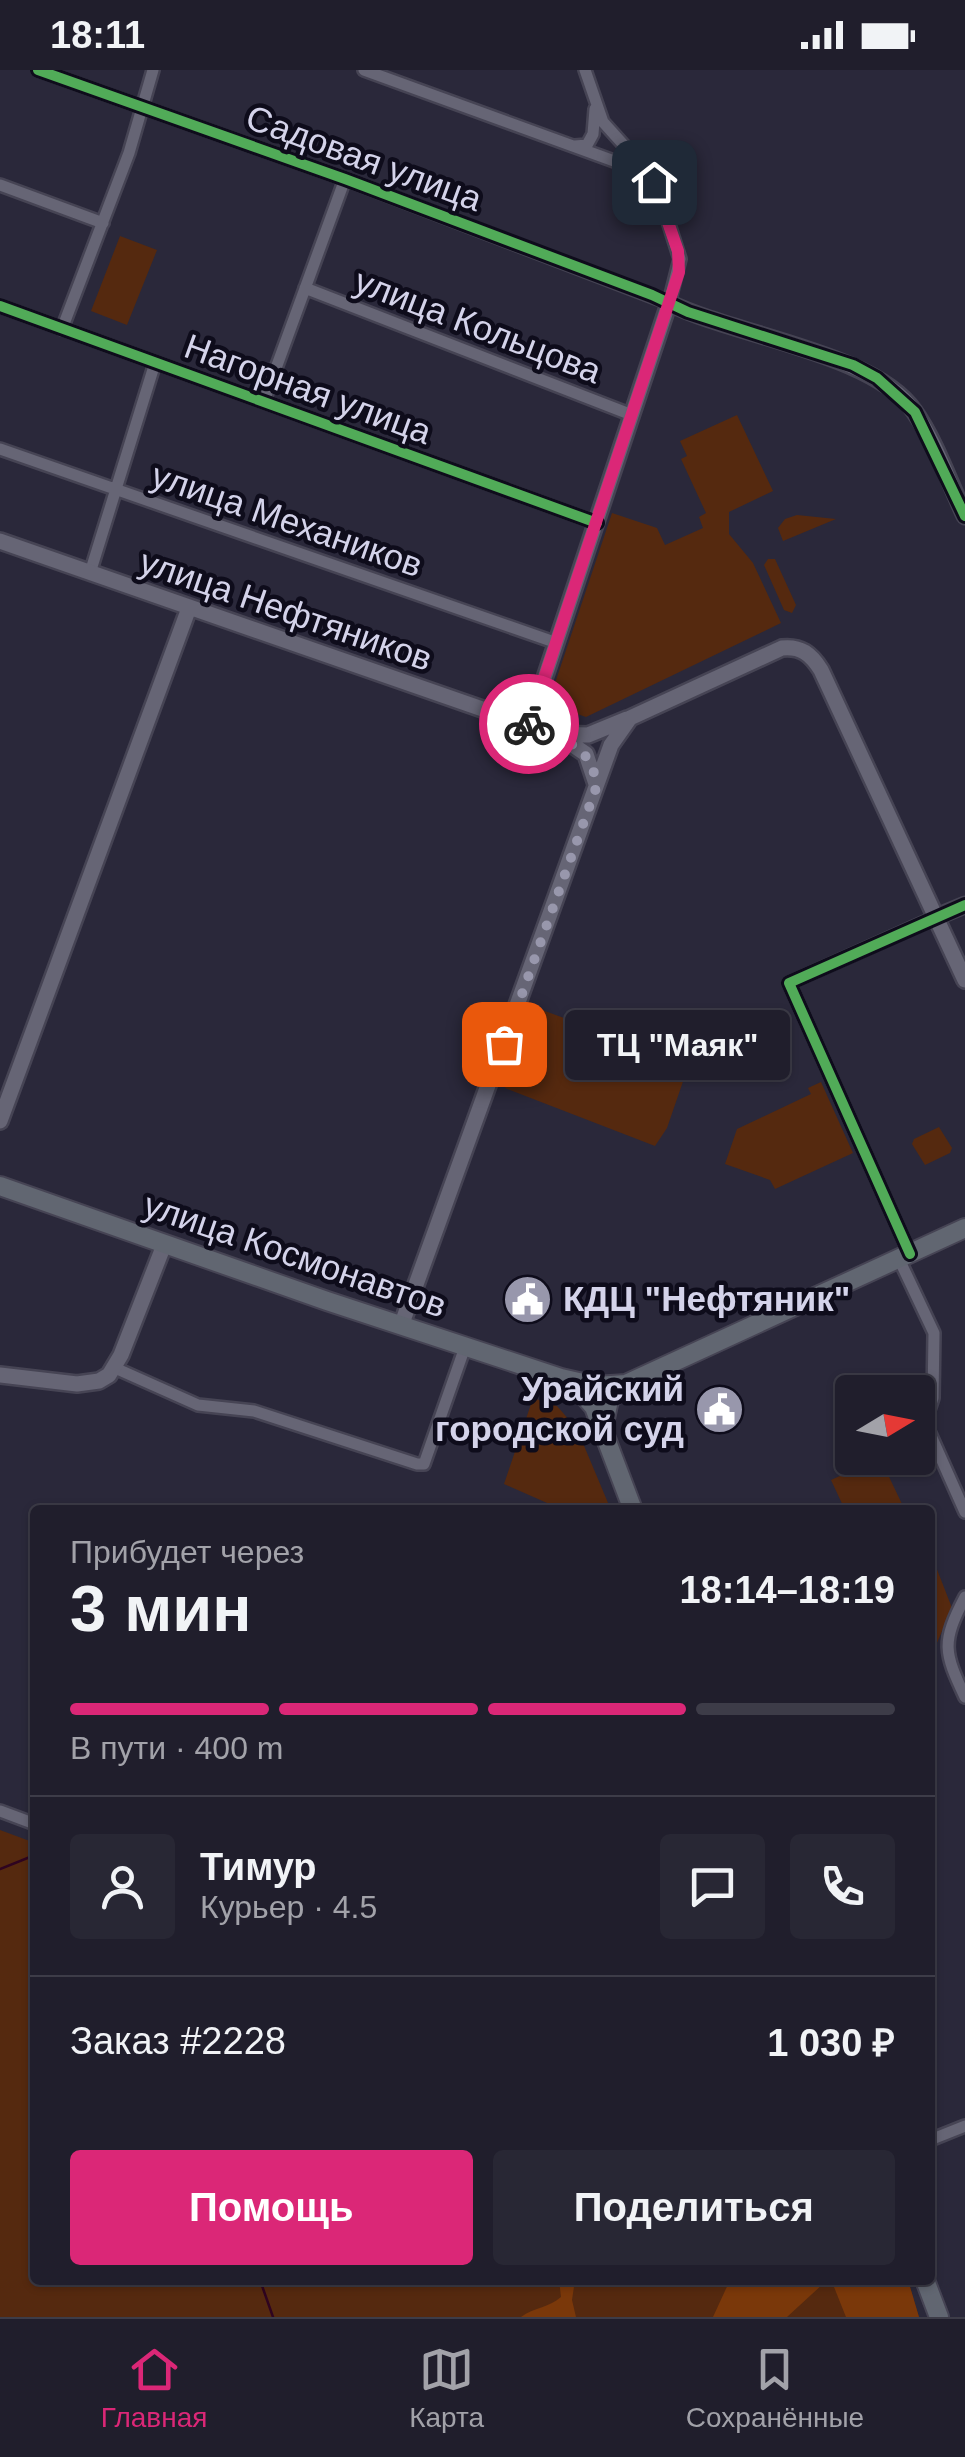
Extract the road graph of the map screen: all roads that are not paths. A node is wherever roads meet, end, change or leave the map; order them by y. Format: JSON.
{"nodes":[{"id":1,"x":38,"y":70,"type":"edge"},
{"id":2,"x":153,"y":70,"type":"edge"},
{"id":3,"x":364,"y":70,"type":"edge"},
{"id":4,"x":585,"y":70,"type":"edge"},
{"id":5,"x":595,"y":104,"type":"junction"},
{"id":6,"x":142,"y":108,"type":"junction"},
{"id":7,"x":575,"y":146,"type":"junction"},
{"id":8,"x":649,"y":173,"type":"junction"},
{"id":9,"x":345,"y":180,"type":"junction"},
{"id":10,"x":0,"y":185,"type":"edge"},
{"id":11,"x":102,"y":223,"type":"junction"},
{"id":12,"x":305,"y":288,"type":"junction"},
{"id":13,"x":670,"y":304,"type":"junction"},
{"id":14,"x":0,"y":306,"type":"edge"},
{"id":15,"x":62,"y":329,"type":"junction"},
{"id":16,"x":155,"y":363,"type":"junction"},
{"id":17,"x":264,"y":401,"type":"junction"},
{"id":18,"x":632,"y":415,"type":"junction"},
{"id":19,"x":0,"y":450,"type":"edge"},
{"id":20,"x":117,"y":491,"type":"junction"},
{"id":21,"x":965,"y":516,"type":"edge"},
{"id":22,"x":597,"y":523,"type":"junction"},
{"id":23,"x":0,"y":541,"type":"edge"},
{"id":24,"x":90,"y":573,"type":"junction"},
{"id":25,"x":189,"y":608,"type":"junction"},
{"id":26,"x":557,"y":642,"type":"junction"},
{"id":27,"x":630,"y":718,"type":"junction"},
{"id":28,"x":529,"y":725,"type":"junction"},
{"id":29,"x":554,"y":734,"type":"junction"},
{"id":30,"x":596,"y":788,"type":"junction"},
{"id":31,"x":965,"y":905,"type":"edge"},
{"id":32,"x":936,"y":918,"type":"junction"},
{"id":33,"x":965,"y":980,"type":"edge"},
{"id":34,"x":0,"y":1121,"type":"edge"},
{"id":35,"x":0,"y":1186,"type":"edge"},
{"id":36,"x":965,"y":1228,"type":"edge"},
{"id":37,"x":164,"y":1245,"type":"junction"},
{"id":38,"x":904,"y":1256,"type":"junction"},
{"id":39,"x":401,"y":1326,"type":"junction"},
{"id":40,"x":465,"y":1348,"type":"junction"},
{"id":41,"x":115,"y":1368,"type":"junction"},
{"id":42,"x":0,"y":1375,"type":"edge"},
{"id":43,"x":570,"y":1381,"type":"junction"},
{"id":44,"x":626,"y":1384,"type":"junction"},
{"id":45,"x":603,"y":1428,"type":"junction"},
{"id":46,"x":632,"y":1505,"type":"edge"},
{"id":47,"x":965,"y":1512,"type":"edge"},
{"id":48,"x":965,"y":1597,"type":"edge"},
{"id":49,"x":965,"y":1697,"type":"edge"},
{"id":50,"x":0,"y":1811,"type":"edge"},
{"id":51,"x":30,"y":1822,"type":"edge"},
{"id":52,"x":965,"y":2126,"type":"edge"},
{"id":53,"x":935,"y":2138,"type":"edge"},
{"id":54,"x":927,"y":2285,"type":"edge"},
{"id":55,"x":940,"y":2317,"type":"edge"}],
"edges":[{"from":1,"to":6,"type":"street","name":"Садовая улица"},
{"from":2,"to":6,"type":"street"},
{"from":3,"to":7,"type":"street"},
{"from":4,"to":5,"type":"street"},
{"from":5,"to":7,"type":"street"},
{"from":5,"to":8,"type":"street"},
{"from":6,"to":9,"type":"street","name":"Садовая улица"},
{"from":6,"to":11,"type":"street"},
{"from":7,"to":8,"type":"street"},
{"from":8,"to":13,"type":"street"},
{"from":9,"to":12,"type":"street"},
{"from":9,"to":13,"type":"street","name":"Садовая улица"},
{"from":10,"to":11,"type":"street"},
{"from":11,"to":15,"type":"street"},
{"from":12,"to":17,"type":"street"},
{"from":12,"to":18,"type":"street","name":"улица Кольцова"},
{"from":13,"to":18,"type":"street"},
{"from":13,"to":21,"type":"street"},
{"from":14,"to":15,"type":"street","name":"Нагорная улица"},
{"from":15,"to":16,"type":"street","name":"Нагорная улица"},
{"from":16,"to":17,"type":"street","name":"Нагорная улица"},
{"from":16,"to":20,"type":"street"},
{"from":17,"to":22,"type":"street","name":"Нагорная улица"},
{"from":18,"to":22,"type":"street"},
{"from":19,"to":20,"type":"street","name":"улица Механиков"},
{"from":20,"to":24,"type":"street"},
{"from":20,"to":26,"type":"street","name":"улица Механиков"},
{"from":22,"to":26,"type":"street"},
{"from":23,"to":24,"type":"main road","name":"улица Нефтяников"},
{"from":24,"to":25,"type":"main road","name":"улица Нефтяников"},
{"from":25,"to":28,"type":"main road","name":"улица Нефтяников"},
{"from":25,"to":34,"type":"main road"},
{"from":26,"to":28,"type":"street"},
{"from":27,"to":29,"type":"main road","name":"улица Нефтяников"},
{"from":27,"to":30,"type":"main road"},
{"from":27,"to":32,"type":"main road","name":"улица Нефтяников"},
{"from":28,"to":29,"type":"main road","name":"улица Нефтяников"},
{"from":29,"to":30,"type":"main road","name":"улица Нефтяников"},
{"from":30,"to":39,"type":"main road"},
{"from":31,"to":32,"type":"street"},
{"from":32,"to":33,"type":"main road"},
{"from":32,"to":38,"type":"street"},
{"from":35,"to":37,"type":"main road","name":"улица Космонавтов"},
{"from":36,"to":38,"type":"main road"},
{"from":37,"to":39,"type":"main road","name":"улица Космонавтов"},
{"from":37,"to":41,"type":"main road"},
{"from":38,"to":44,"type":"main road"},
{"from":38,"to":47,"type":"street"},
{"from":39,"to":40,"type":"main road","name":"улица Космонавтов"},
{"from":40,"to":41,"type":"street"},
{"from":40,"to":43,"type":"main road","name":"улица Космонавтов"},
{"from":41,"to":42,"type":"main road"},
{"from":43,"to":44,"type":"main road","name":"улица Космонавтов"},
{"from":43,"to":45,"type":"main road"},
{"from":44,"to":45,"type":"main road"},
{"from":45,"to":46,"type":"main road"},
{"from":48,"to":49,"type":"street"},
{"from":50,"to":51,"type":"street"},
{"from":52,"to":53,"type":"street"},
{"from":54,"to":55,"type":"main road"}]}
